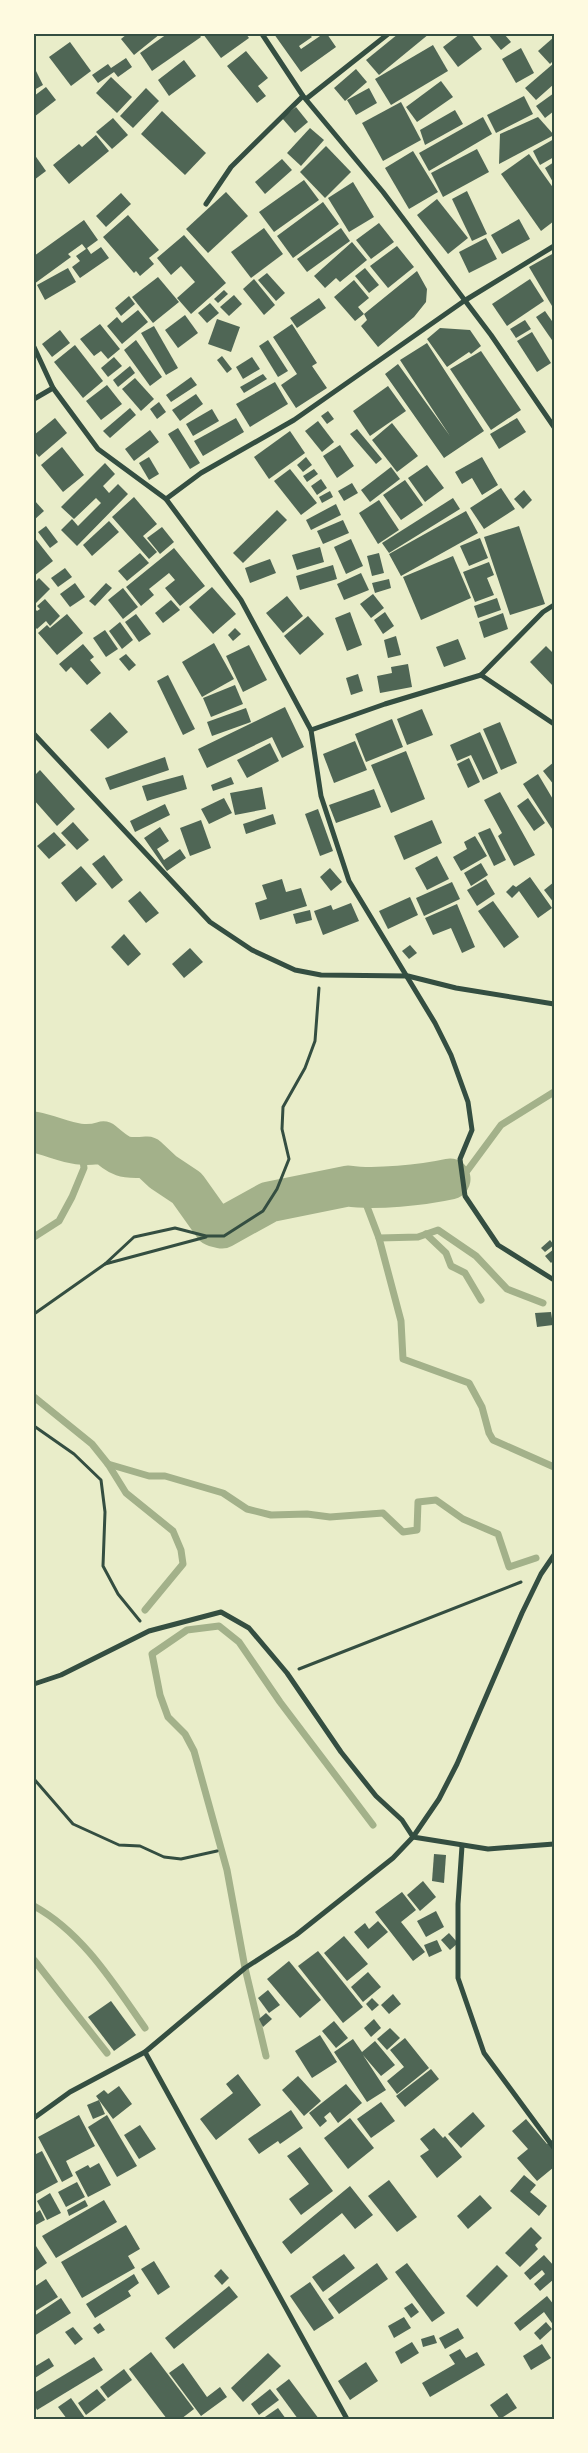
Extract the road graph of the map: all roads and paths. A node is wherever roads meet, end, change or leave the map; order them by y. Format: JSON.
{"nodes":[{"id":1,"x":262,"y":34,"type":"edge"},
{"id":2,"x":388,"y":34,"type":"edge"},
{"id":3,"x":305,"y":97,"type":"junction"},
{"id":4,"x":206,"y":204,"type":"dead end"},
{"id":5,"x":554,"y":246,"type":"edge"},
{"id":6,"x":464,"y":301,"type":"junction"},
{"id":7,"x":34,"y":347,"type":"edge"},
{"id":8,"x":53,"y":388,"type":"junction"},
{"id":9,"x":34,"y":399,"type":"edge"},
{"id":10,"x":554,"y":427,"type":"edge"},
{"id":11,"x":166,"y":499,"type":"junction"},
{"id":12,"x":554,"y":605,"type":"edge"},
{"id":13,"x":481,"y":675,"type":"junction"},
{"id":14,"x":554,"y":724,"type":"edge"},
{"id":15,"x":311,"y":730,"type":"junction"},
{"id":16,"x":34,"y":734,"type":"edge"},
{"id":17,"x":321,"y":975,"type":"junction"},
{"id":18,"x":408,"y":976,"type":"junction"},
{"id":19,"x":554,"y":1004,"type":"edge"},
{"id":20,"x":206,"y":1236,"type":"junction"},
{"id":21,"x":105,"y":1264,"type":"junction"},
{"id":22,"x":554,"y":1280,"type":"edge"},
{"id":23,"x":34,"y":1314,"type":"edge"},
{"id":24,"x":34,"y":1426,"type":"edge"},
{"id":25,"x":554,"y":1555,"type":"edge"},
{"id":26,"x":541,"y":1574,"type":"junction"},
{"id":27,"x":149,"y":1631,"type":"junction"},
{"id":28,"x":287,"y":1673,"type":"junction"},
{"id":29,"x":34,"y":1684,"type":"edge"},
{"id":30,"x":34,"y":1779,"type":"edge"},
{"id":31,"x":413,"y":1837,"type":"junction"},
{"id":32,"x":554,"y":1844,"type":"edge"},
{"id":33,"x":462,"y":1846,"type":"junction"},
{"id":34,"x":217,"y":1850,"type":"dead end"},
{"id":35,"x":145,"y":2052,"type":"junction"},
{"id":36,"x":34,"y":2118,"type":"edge"},
{"id":37,"x":554,"y":2148,"type":"edge"},
{"id":38,"x":347,"y":2419,"type":"edge"}],
"edges":[{"from":1,"to":3,"type":"street"},
{"from":2,"to":3,"type":"street"},
{"from":3,"to":4,"type":"street"},
{"from":3,"to":6,"type":"street"},
{"from":5,"to":6,"type":"street"},
{"from":6,"to":10,"type":"street"},
{"from":6,"to":11,"type":"street"},
{"from":7,"to":8,"type":"street"},
{"from":8,"to":9,"type":"street"},
{"from":8,"to":11,"type":"street"},
{"from":11,"to":15,"type":"street"},
{"from":12,"to":13,"type":"street"},
{"from":13,"to":14,"type":"street"},
{"from":13,"to":15,"type":"street"},
{"from":15,"to":18,"type":"street"},
{"from":16,"to":17,"type":"street"},
{"from":17,"to":18,"type":"street"},
{"from":17,"to":20,"type":"path"},
{"from":18,"to":19,"type":"street"},
{"from":18,"to":22,"type":"street"},
{"from":20,"to":21,"type":"path"},
{"from":20,"to":21,"type":"path"},
{"from":21,"to":23,"type":"path"},
{"from":24,"to":27,"type":"path"},
{"from":25,"to":26,"type":"street"},
{"from":26,"to":28,"type":"path"},
{"from":26,"to":31,"type":"street"},
{"from":27,"to":28,"type":"street"},
{"from":27,"to":29,"type":"street"},
{"from":28,"to":31,"type":"street"},
{"from":30,"to":34,"type":"path"},
{"from":31,"to":33,"type":"street"},
{"from":31,"to":35,"type":"street"},
{"from":32,"to":33,"type":"street"},
{"from":33,"to":37,"type":"street"},
{"from":35,"to":36,"type":"street"},
{"from":35,"to":38,"type":"street"}]}
